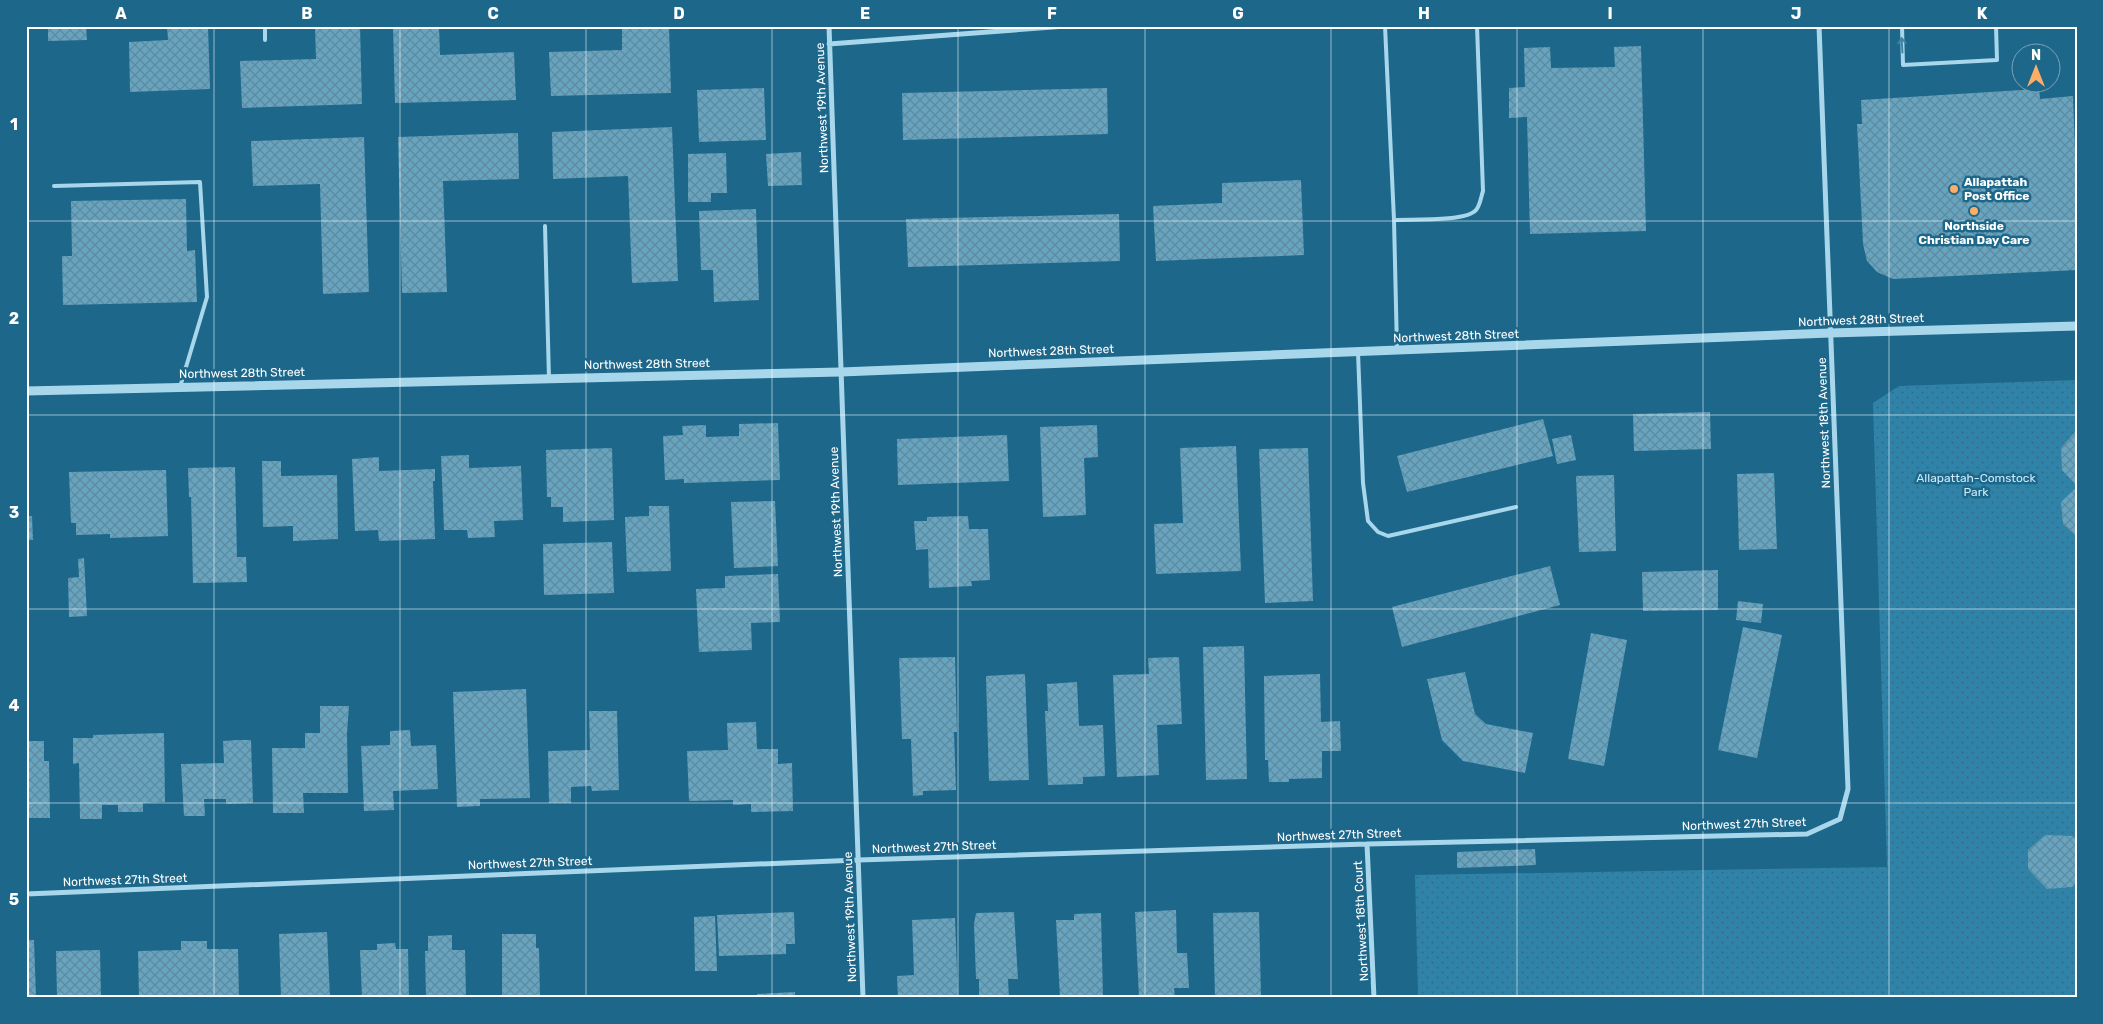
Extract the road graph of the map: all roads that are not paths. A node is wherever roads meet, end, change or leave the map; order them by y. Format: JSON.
{"nodes":[{"id":1,"x":265,"y":26,"type":"edge"},
{"id":2,"x":829,"y":26,"type":"edge"},
{"id":3,"x":1066,"y":26,"type":"edge"},
{"id":4,"x":1386,"y":26,"type":"edge"},
{"id":5,"x":1477,"y":26,"type":"edge"},
{"id":6,"x":1819,"y":26,"type":"edge"},
{"id":7,"x":1902,"y":26,"type":"edge"},
{"id":8,"x":1996,"y":26,"type":"edge"},
{"id":9,"x":265,"y":40,"type":"dead end"},
{"id":10,"x":830,"y":44,"type":"junction"},
{"id":11,"x":54,"y":186,"type":"dead end"},
{"id":12,"x":1394,"y":220,"type":"junction"},
{"id":13,"x":545,"y":226,"type":"dead end"},
{"id":14,"x":2077,"y":326,"type":"edge"},
{"id":15,"x":1830,"y":333,"type":"junction"},
{"id":16,"x":1397,"y":351,"type":"junction"},
{"id":17,"x":1358,"y":352,"type":"junction"},
{"id":18,"x":841,"y":372,"type":"junction"},
{"id":19,"x":549,"y":379,"type":"junction"},
{"id":20,"x":180,"y":387,"type":"junction"},
{"id":21,"x":26,"y":391,"type":"edge"},
{"id":22,"x":1516,"y":507,"type":"dead end"},
{"id":23,"x":1840,"y":819,"type":"joint"},
{"id":24,"x":1367,"y":844,"type":"junction"},
{"id":25,"x":858,"y":860,"type":"junction"},
{"id":26,"x":26,"y":894,"type":"edge"},
{"id":27,"x":863,"y":998,"type":"edge"},
{"id":28,"x":1374,"y":998,"type":"edge"}],
"edges":[{"from":1,"to":9,"type":"lane"},
{"from":2,"to":10,"type":"street","name":"Northwest 19th Avenue"},
{"from":3,"to":10,"type":"street"},
{"from":4,"to":12,"type":"lane"},
{"from":5,"to":12,"type":"lane"},
{"from":6,"to":15,"type":"street","name":"Northwest 18th Avenue"},
{"from":8,"to":7,"type":"lane","one_way":true},
{"from":10,"to":18,"type":"street","name":"Northwest 19th Avenue"},
{"from":11,"to":20,"type":"lane"},
{"from":12,"to":16,"type":"lane"},
{"from":13,"to":19,"type":"lane"},
{"from":14,"to":15,"type":"street","name":"Northwest 28th Street"},
{"from":15,"to":16,"type":"street","name":"Northwest 28th Street"},
{"from":15,"to":23,"type":"street","name":"Northwest 18th Avenue"},
{"from":16,"to":17,"type":"street","name":"Northwest 28th Street"},
{"from":17,"to":18,"type":"street","name":"Northwest 28th Street"},
{"from":17,"to":22,"type":"lane"},
{"from":18,"to":19,"type":"street","name":"Northwest 28th Street"},
{"from":18,"to":25,"type":"street","name":"Northwest 19th Avenue"},
{"from":19,"to":20,"type":"street","name":"Northwest 28th Street"},
{"from":20,"to":21,"type":"street","name":"Northwest 28th Street"},
{"from":23,"to":24,"type":"street","name":"Northwest 27th Street"},
{"from":24,"to":25,"type":"street","name":"Northwest 27th Street"},
{"from":24,"to":28,"type":"street","name":"Northwest 18th Court"},
{"from":25,"to":26,"type":"street","name":"Northwest 27th Street"},
{"from":25,"to":27,"type":"street","name":"Northwest 19th Avenue"}]}
